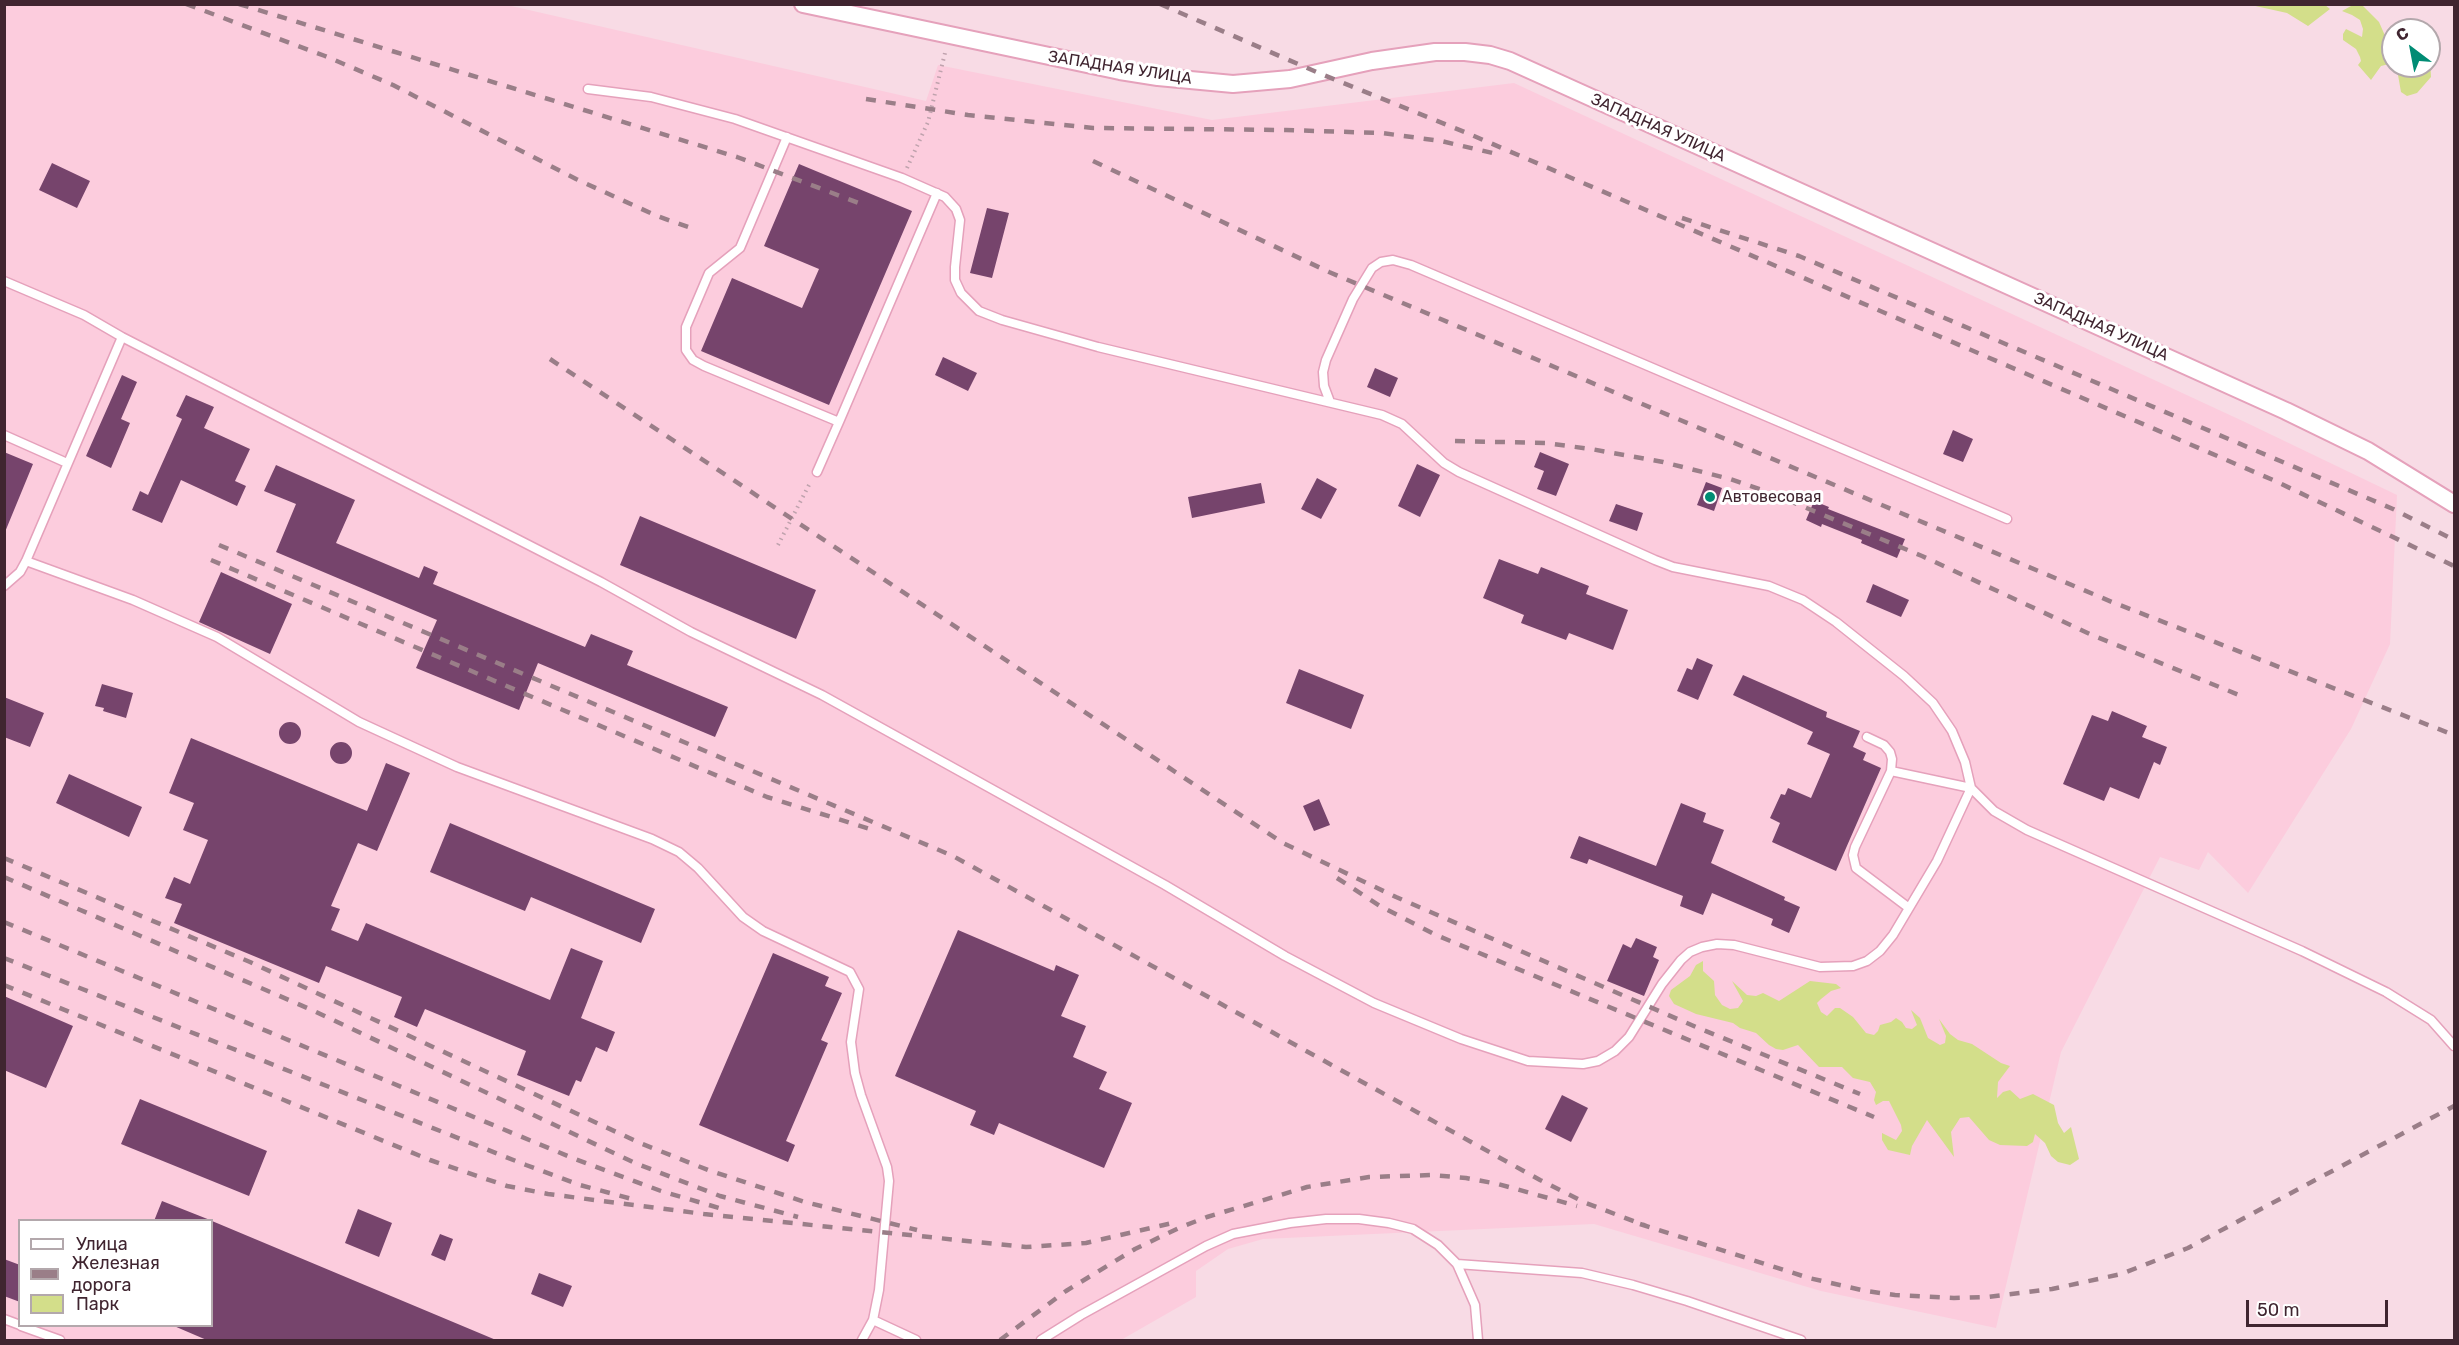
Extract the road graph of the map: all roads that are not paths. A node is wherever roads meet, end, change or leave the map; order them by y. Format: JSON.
{"nodes":[{"id":1,"x":803,"y":4,"type":"edge"},
{"id":2,"x":588,"y":89,"type":"dead end"},
{"id":3,"x":788,"y":138,"type":"junction"},
{"id":4,"x":937,"y":193,"type":"junction"},
{"id":5,"x":4,"y":281,"type":"edge"},
{"id":6,"x":122,"y":337,"type":"junction"},
{"id":7,"x":1330,"y":402,"type":"junction"},
{"id":8,"x":839,"y":422,"type":"junction"},
{"id":9,"x":4,"y":435,"type":"edge"},
{"id":10,"x":68,"y":464,"type":"junction"},
{"id":11,"x":817,"y":472,"type":"road end"},
{"id":12,"x":2454,"y":504,"type":"edge"},
{"id":13,"x":2007,"y":519,"type":"dead end"},
{"id":14,"x":26,"y":561,"type":"junction"},
{"id":15,"x":4,"y":586,"type":"edge"},
{"id":16,"x":1867,"y":737,"type":"dead end"},
{"id":17,"x":1891,"y":771,"type":"junction"},
{"id":18,"x":1971,"y":788,"type":"junction"},
{"id":19,"x":1909,"y":908,"type":"junction"},
{"id":20,"x":2454,"y":1046,"type":"edge"},
{"id":21,"x":1457,"y":1264,"type":"junction"},
{"id":22,"x":873,"y":1320,"type":"junction"},
{"id":23,"x":25,"y":1327,"type":"edge"},
{"id":24,"x":60,"y":1341,"type":"edge"},
{"id":25,"x":862,"y":1341,"type":"edge"},
{"id":26,"x":916,"y":1341,"type":"edge"},
{"id":27,"x":1041,"y":1341,"type":"edge"},
{"id":28,"x":1478,"y":1341,"type":"edge"},
{"id":29,"x":1801,"y":1341,"type":"edge"}],
"edges":[{"from":1,"to":12,"type":"street","name":"ЗАПАДНАЯ УЛИЦА"},
{"from":2,"to":3,"type":"lane"},
{"from":3,"to":4,"type":"lane"},
{"from":3,"to":8,"type":"lane"},
{"from":4,"to":7,"type":"lane"},
{"from":4,"to":8,"type":"lane"},
{"from":5,"to":6,"type":"lane"},
{"from":6,"to":10,"type":"lane"},
{"from":6,"to":19,"type":"lane"},
{"from":7,"to":13,"type":"lane"},
{"from":7,"to":18,"type":"lane"},
{"from":8,"to":11,"type":"lane"},
{"from":9,"to":10,"type":"lane"},
{"from":10,"to":14,"type":"lane"},
{"from":14,"to":15,"type":"lane"},
{"from":14,"to":22,"type":"lane"},
{"from":16,"to":17,"type":"lane"},
{"from":17,"to":18,"type":"lane"},
{"from":17,"to":19,"type":"lane"},
{"from":18,"to":19,"type":"lane"},
{"from":18,"to":20,"type":"lane"},
{"from":21,"to":27,"type":"lane"},
{"from":21,"to":28,"type":"lane"},
{"from":21,"to":29,"type":"lane"},
{"from":22,"to":25,"type":"lane"},
{"from":22,"to":26,"type":"lane"},
{"from":23,"to":24,"type":"lane"}]}
